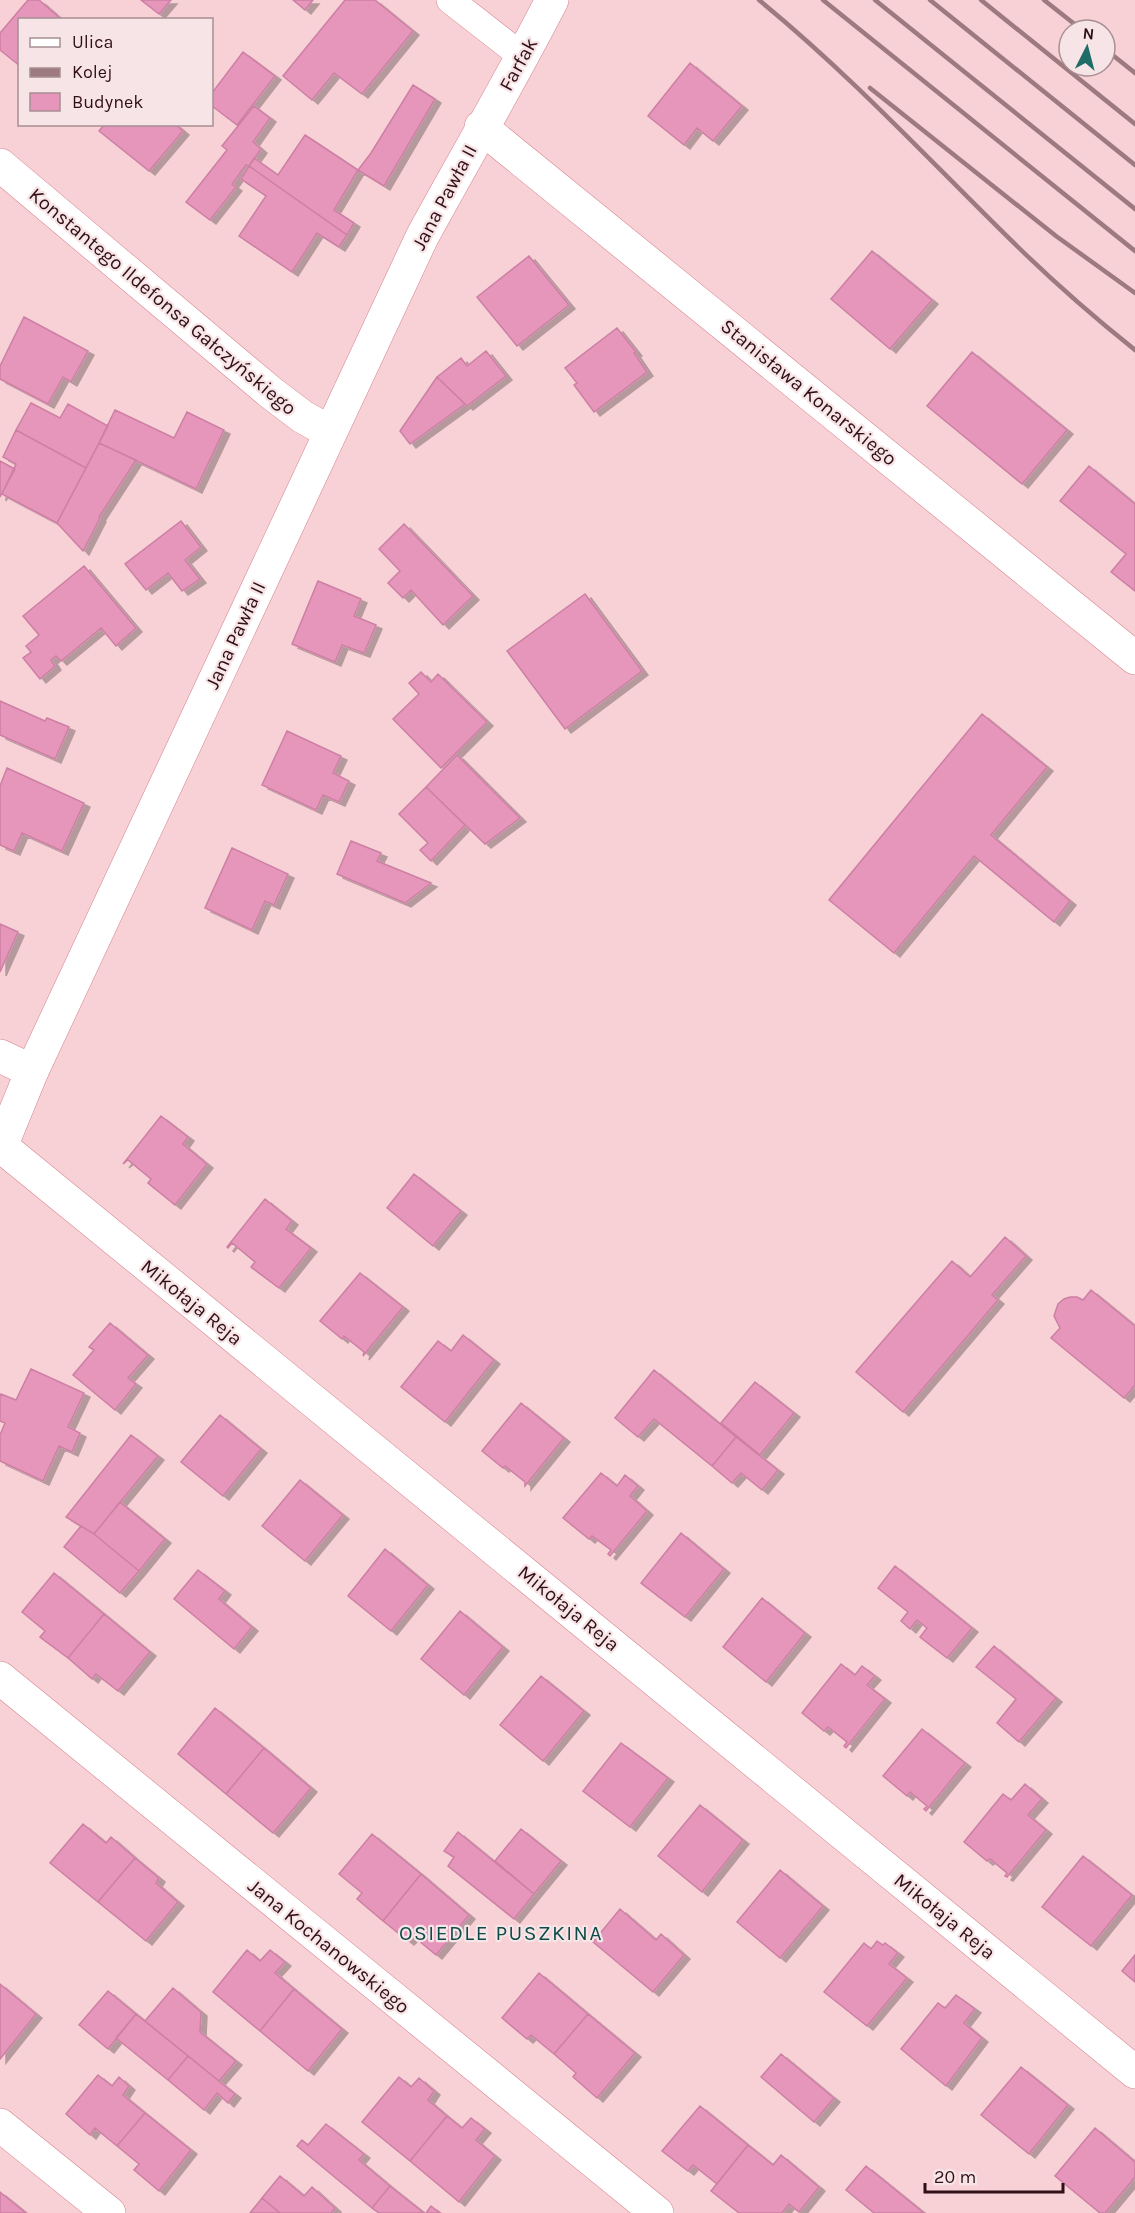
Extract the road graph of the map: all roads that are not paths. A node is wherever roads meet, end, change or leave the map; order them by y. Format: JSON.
{"nodes":[{"id":1,"x":450,"y":0,"type":"edge"},
{"id":2,"x":552,"y":0,"type":"edge"},
{"id":3,"x":523,"y":57,"type":"junction"},
{"id":4,"x":481,"y":127,"type":"junction"},
{"id":5,"x":1,"y":169,"type":"edge"},
{"id":6,"x":330,"y":432,"type":"junction"},
{"id":7,"x":1135,"y":658,"type":"edge"},
{"id":8,"x":0,"y":1056,"type":"edge"},
{"id":9,"x":32,"y":1071,"type":"junction"},
{"id":10,"x":1,"y":1147,"type":"edge"},
{"id":11,"x":0,"y":1678,"type":"edge"},
{"id":12,"x":1135,"y":2072,"type":"edge"},
{"id":13,"x":0,"y":2125,"type":"edge"},
{"id":14,"x":109,"y":2213,"type":"edge"},
{"id":15,"x":657,"y":2213,"type":"edge"}],
"edges":[{"from":1,"to":3,"type":"lane"},
{"from":2,"to":3,"type":"street","name":"Farfak"},
{"from":3,"to":4,"type":"street","name":"Farfak"},
{"from":4,"to":6,"type":"street","name":"Jana Pawła II"},
{"from":4,"to":7,"type":"street","name":"Stanisława Konarskiego"},
{"from":5,"to":6,"type":"street","name":"Konstantego Ildefonsa Gałczyńskiego"},
{"from":6,"to":9,"type":"street","name":"Jana Pawła II"},
{"from":8,"to":9,"type":"street"},
{"from":9,"to":10,"type":"street","name":"Jana Pawła II"},
{"from":10,"to":12,"type":"street","name":"Mikołaja Reja"},
{"from":11,"to":15,"type":"street","name":"Jana Kochanowskiego"},
{"from":13,"to":14,"type":"street"}]}
